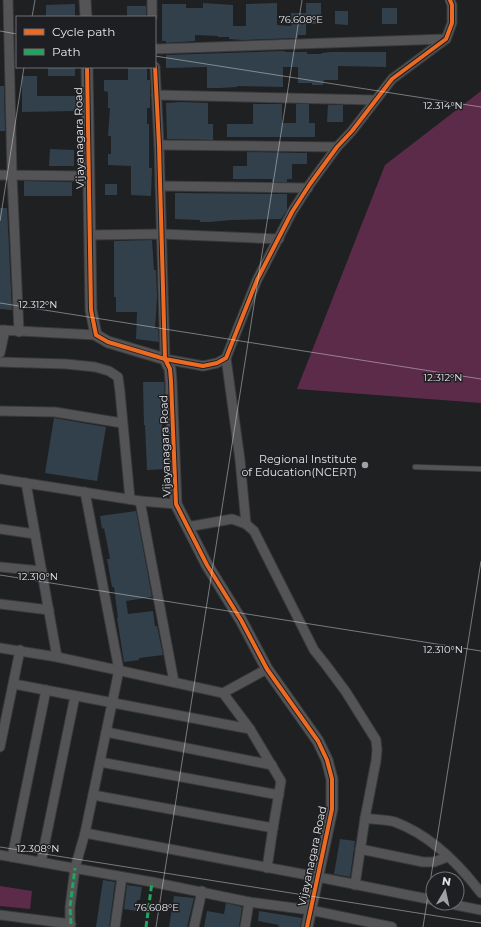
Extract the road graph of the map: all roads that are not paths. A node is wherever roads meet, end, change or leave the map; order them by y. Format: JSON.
{"nodes":[{"id":1,"x":8,"y":0,"type":"edge"},
{"id":2,"x":86,"y":0,"type":"edge"},
{"id":3,"x":152,"y":0,"type":"edge"},
{"id":4,"x":450,"y":0,"type":"edge"},
{"id":5,"x":86,"y":16,"type":"edge"},
{"id":6,"x":152,"y":16,"type":"edge"},
{"id":7,"x":446,"y":39,"type":"junction"},
{"id":8,"x":156,"y":49,"type":"edge"},
{"id":9,"x":87,"y":68,"type":"edge"},
{"id":10,"x":155,"y":68,"type":"edge"},
{"id":11,"x":156,"y":95,"type":"junction"},
{"id":12,"x":375,"y":100,"type":"junction"},
{"id":13,"x":159,"y":145,"type":"junction"},
{"id":14,"x":337,"y":147,"type":"junction"},
{"id":15,"x":0,"y":175,"type":"edge"},
{"id":16,"x":12,"y":175,"type":"junction"},
{"id":17,"x":88,"y":176,"type":"junction"},
{"id":18,"x":160,"y":186,"type":"junction"},
{"id":19,"x":308,"y":188,"type":"junction"},
{"id":20,"x":161,"y":234,"type":"junction"},
{"id":21,"x":90,"y":235,"type":"junction"},
{"id":22,"x":279,"y":240,"type":"junction"},
{"id":23,"x":3,"y":330,"type":"edge"},
{"id":24,"x":19,"y":332,"type":"junction"},
{"id":25,"x":96,"y":335,"type":"junction"},
{"id":26,"x":0,"y":354,"type":"edge"},
{"id":27,"x":226,"y":358,"type":"junction"},
{"id":28,"x":165,"y":359,"type":"junction"},
{"id":29,"x":0,"y":362,"type":"edge"},
{"id":30,"x":0,"y":411,"type":"edge"},
{"id":31,"x":122,"y":423,"type":"junction"},
{"id":32,"x":415,"y":467,"type":"dead end"},
{"id":33,"x":481,"y":469,"type":"edge"},
{"id":34,"x":0,"y":479,"type":"edge"},
{"id":35,"x":26,"y":483,"type":"junction"},
{"id":36,"x":84,"y":492,"type":"junction"},
{"id":37,"x":130,"y":499,"type":"junction"},
{"id":38,"x":140,"y":501,"type":"junction"},
{"id":39,"x":176,"y":504,"type":"junction"},
{"id":40,"x":246,"y":524,"type":"junction"},
{"id":41,"x":188,"y":527,"type":"junction"},
{"id":42,"x":0,"y":529,"type":"edge"},
{"id":43,"x":35,"y":534,"type":"junction"},
{"id":44,"x":0,"y":567,"type":"edge"},
{"id":45,"x":42,"y":571,"type":"junction"},
{"id":46,"x":0,"y":604,"type":"edge"},
{"id":47,"x":49,"y":610,"type":"junction"},
{"id":48,"x":0,"y":648,"type":"edge"},
{"id":49,"x":20,"y":650,"type":"junction"},
{"id":50,"x":57,"y":657,"type":"junction"},
{"id":51,"x":267,"y":669,"type":"junction"},
{"id":52,"x":119,"y":670,"type":"junction"},
{"id":53,"x":174,"y":682,"type":"junction"},
{"id":54,"x":14,"y":684,"type":"junction"},
{"id":55,"x":46,"y":690,"type":"junction"},
{"id":56,"x":223,"y":693,"type":"junction"},
{"id":57,"x":75,"y":696,"type":"junction"},
{"id":58,"x":112,"y":703,"type":"junction"},
{"id":59,"x":250,"y":729,"type":"junction"},
{"id":60,"x":106,"y":732,"type":"junction"},
{"id":61,"x":0,"y":747,"type":"edge"},
{"id":62,"x":100,"y":762,"type":"junction"},
{"id":63,"x":272,"y":765,"type":"junction"},
{"id":64,"x":93,"y":795,"type":"junction"},
{"id":65,"x":279,"y":795,"type":"junction"},
{"id":66,"x":364,"y":818,"type":"junction"},
{"id":67,"x":273,"y":828,"type":"junction"},
{"id":68,"x":85,"y":833,"type":"junction"},
{"id":69,"x":360,"y":849,"type":"junction"},
{"id":70,"x":0,"y":855,"type":"edge"},
{"id":71,"x":12,"y":857,"type":"junction"},
{"id":72,"x":447,"y":857,"type":"junction"},
{"id":73,"x":41,"y":862,"type":"junction"},
{"id":74,"x":75,"y":868,"type":"junction"},
{"id":75,"x":267,"y":868,"type":"junction"},
{"id":76,"x":318,"y":876,"type":"junction"},
{"id":77,"x":122,"y":877,"type":"junction"},
{"id":78,"x":356,"y":885,"type":"junction"},
{"id":79,"x":202,"y":891,"type":"junction"},
{"id":80,"x":481,"y":893,"type":"edge"},
{"id":81,"x":425,"y":898,"type":"edge"},
{"id":82,"x":249,"y":902,"type":"junction"},
{"id":83,"x":465,"y":907,"type":"edge"},
{"id":84,"x":310,"y":910,"type":"junction"},
{"id":85,"x":481,"y":910,"type":"edge"},
{"id":86,"x":0,"y":914,"type":"edge"},
{"id":87,"x":70,"y":925,"type":"edge"},
{"id":88,"x":115,"y":927,"type":"edge"},
{"id":89,"x":194,"y":927,"type":"edge"},
{"id":90,"x":245,"y":927,"type":"edge"},
{"id":91,"x":307,"y":927,"type":"edge"},
{"id":92,"x":392,"y":927,"type":"edge"}],
"edges":[{"from":1,"to":16,"type":"street"},
{"from":2,"to":5,"type":"street"},
{"from":3,"to":6,"type":"street"},
{"from":4,"to":7,"type":"street"},
{"from":7,"to":8,"type":"street"},
{"from":7,"to":12,"type":"street"},
{"from":9,"to":17,"type":"street","name":"Vijayanagara Road"},
{"from":10,"to":11,"type":"street"},
{"from":11,"to":12,"type":"street"},
{"from":11,"to":13,"type":"street"},
{"from":12,"to":14,"type":"street"},
{"from":13,"to":14,"type":"street"},
{"from":13,"to":18,"type":"street"},
{"from":14,"to":19,"type":"street"},
{"from":15,"to":16,"type":"street"},
{"from":16,"to":17,"type":"street"},
{"from":16,"to":24,"type":"street"},
{"from":17,"to":21,"type":"street","name":"Vijayanagara Road"},
{"from":18,"to":19,"type":"street"},
{"from":18,"to":20,"type":"street"},
{"from":19,"to":22,"type":"street"},
{"from":20,"to":21,"type":"street"},
{"from":20,"to":22,"type":"street"},
{"from":20,"to":28,"type":"street"},
{"from":21,"to":25,"type":"street","name":"Vijayanagara Road"},
{"from":22,"to":27,"type":"street"},
{"from":23,"to":24,"type":"street"},
{"from":23,"to":26,"type":"street"},
{"from":24,"to":25,"type":"street"},
{"from":25,"to":28,"type":"street"},
{"from":27,"to":28,"type":"street"},
{"from":27,"to":40,"type":"street"},
{"from":28,"to":39,"type":"street","name":"Vijayanagara Road"},
{"from":29,"to":31,"type":"street"},
{"from":30,"to":31,"type":"street"},
{"from":31,"to":37,"type":"street"},
{"from":32,"to":33,"type":"lane"},
{"from":34,"to":35,"type":"street"},
{"from":35,"to":36,"type":"street"},
{"from":35,"to":43,"type":"street"},
{"from":36,"to":37,"type":"street"},
{"from":36,"to":52,"type":"street"},
{"from":37,"to":38,"type":"street"},
{"from":38,"to":39,"type":"street"},
{"from":38,"to":53,"type":"street"},
{"from":39,"to":41,"type":"street","name":"Vijayanagara Road"},
{"from":40,"to":41,"type":"street"},
{"from":40,"to":66,"type":"street"},
{"from":41,"to":51,"type":"street","name":"Vijayanagara Road"},
{"from":42,"to":43,"type":"street"},
{"from":43,"to":45,"type":"street"},
{"from":44,"to":45,"type":"street"},
{"from":45,"to":47,"type":"street"},
{"from":46,"to":47,"type":"street"},
{"from":47,"to":50,"type":"street"},
{"from":48,"to":49,"type":"street"},
{"from":49,"to":50,"type":"street"},
{"from":49,"to":54,"type":"street"},
{"from":50,"to":52,"type":"street"},
{"from":51,"to":56,"type":"street"},
{"from":51,"to":76,"type":"street","name":"Vijayanagara Road"},
{"from":52,"to":53,"type":"street"},
{"from":52,"to":58,"type":"street"},
{"from":53,"to":56,"type":"street"},
{"from":54,"to":55,"type":"street"},
{"from":54,"to":61,"type":"street"},
{"from":55,"to":57,"type":"street"},
{"from":55,"to":71,"type":"street"},
{"from":56,"to":59,"type":"street"},
{"from":57,"to":58,"type":"street"},
{"from":57,"to":73,"type":"street"},
{"from":58,"to":59,"type":"street"},
{"from":58,"to":60,"type":"street"},
{"from":59,"to":63,"type":"street"},
{"from":60,"to":62,"type":"street"},
{"from":60,"to":63,"type":"street"},
{"from":62,"to":64,"type":"street"},
{"from":62,"to":65,"type":"street"},
{"from":63,"to":65,"type":"street"},
{"from":64,"to":67,"type":"street"},
{"from":64,"to":68,"type":"street"},
{"from":65,"to":67,"type":"street"},
{"from":66,"to":69,"type":"street"},
{"from":66,"to":72,"type":"street"},
{"from":67,"to":75,"type":"street"},
{"from":68,"to":74,"type":"street"},
{"from":68,"to":75,"type":"street"},
{"from":69,"to":72,"type":"street"},
{"from":69,"to":78,"type":"street"},
{"from":70,"to":71,"type":"street"},
{"from":71,"to":73,"type":"street"},
{"from":72,"to":80,"type":"street"},
{"from":73,"to":74,"type":"street"},
{"from":74,"to":77,"type":"street"},
{"from":74,"to":87,"type":"street"},
{"from":75,"to":76,"type":"street"},
{"from":76,"to":78,"type":"street"},
{"from":76,"to":84,"type":"street","name":"Vijayanagara Road"},
{"from":77,"to":79,"type":"street"},
{"from":77,"to":88,"type":"street"},
{"from":78,"to":81,"type":"street"},
{"from":79,"to":82,"type":"street"},
{"from":79,"to":89,"type":"street"},
{"from":82,"to":84,"type":"street"},
{"from":82,"to":90,"type":"street"},
{"from":83,"to":85,"type":"street"},
{"from":84,"to":91,"type":"street","name":"Vijayanagara Road"},
{"from":84,"to":92,"type":"street"},
{"from":86,"to":87,"type":"street"}]}
